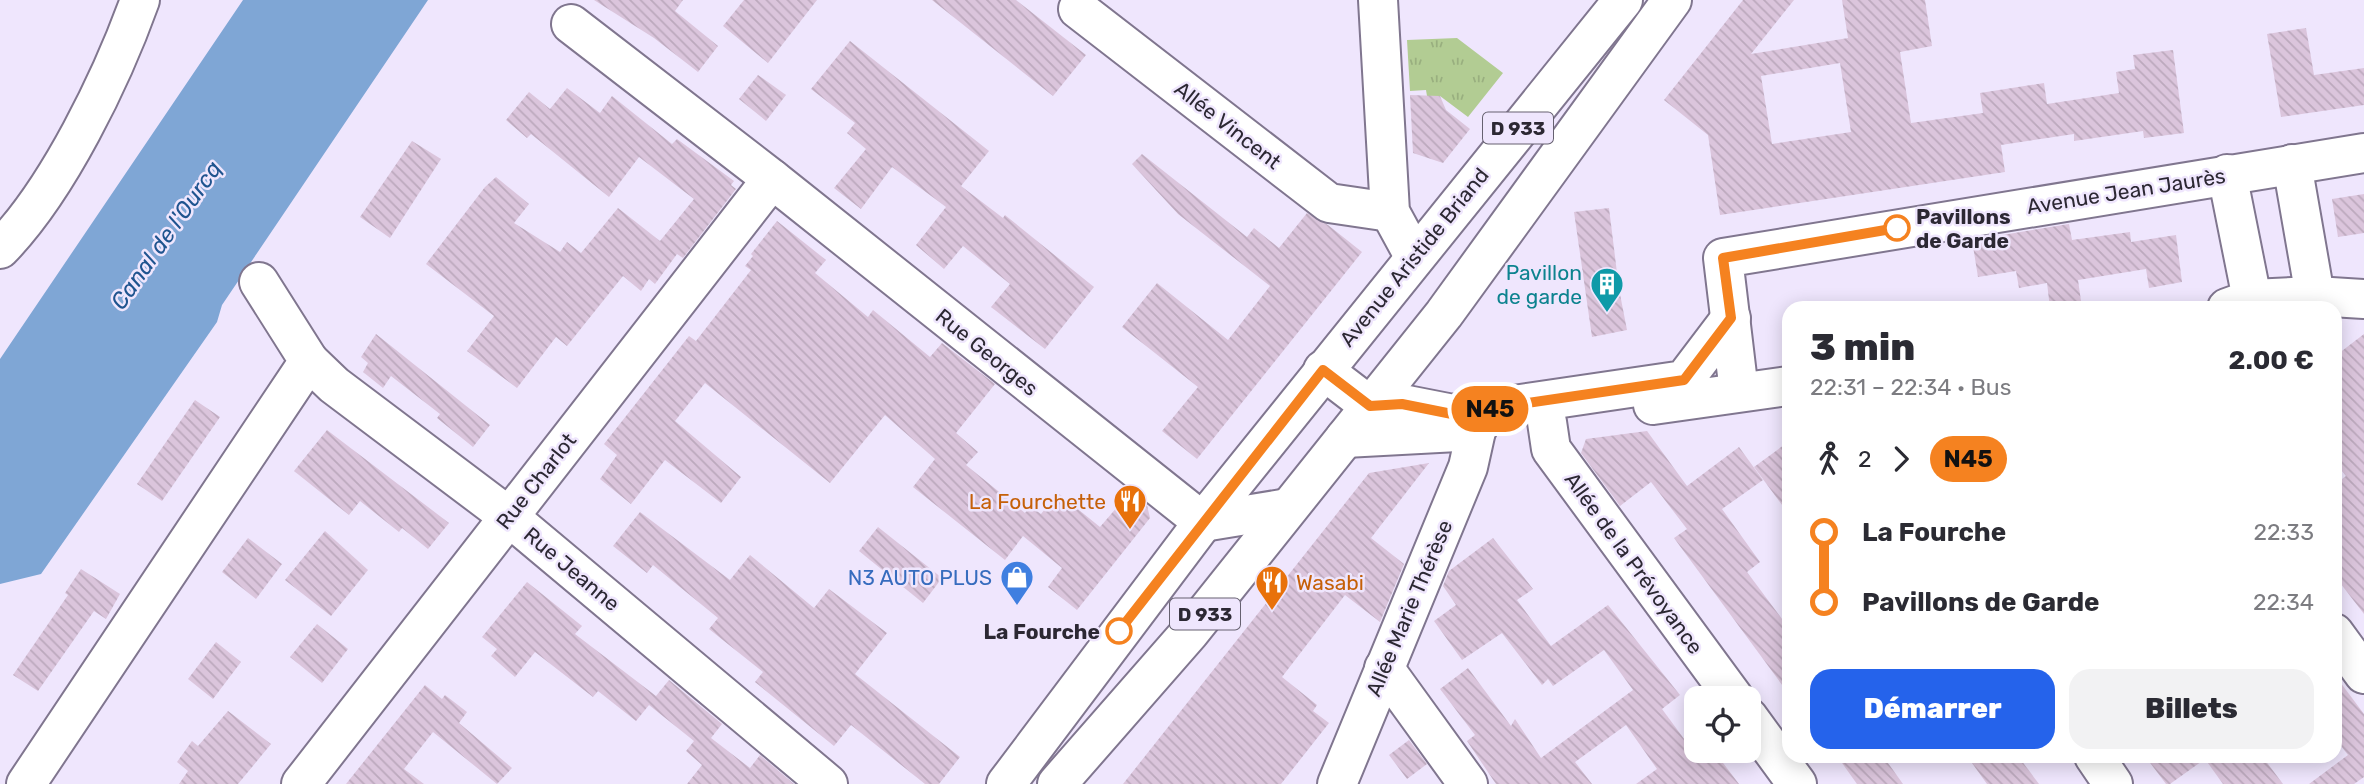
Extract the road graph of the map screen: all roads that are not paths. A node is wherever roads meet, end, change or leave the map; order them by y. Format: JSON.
{"nodes":[{"id":1,"x":140,"y":0,"type":"edge"},
{"id":2,"x":1378,"y":0,"type":"edge"},
{"id":3,"x":1623,"y":0,"type":"edge"},
{"id":4,"x":1672,"y":0,"type":"edge"},
{"id":5,"x":1078,"y":9,"type":"dead end"},
{"id":6,"x":571,"y":24,"type":"dead end"},
{"id":7,"x":2364,"y":153,"type":"edge"},
{"id":8,"x":2292,"y":164,"type":"junction"},
{"id":9,"x":2227,"y":174,"type":"junction"},
{"id":10,"x":772,"y":179,"type":"junction"},
{"id":11,"x":1390,"y":212,"type":"junction"},
{"id":12,"x":0,"y":249,"type":"edge"},
{"id":13,"x":1414,"y":256,"type":"junction"},
{"id":14,"x":260,"y":282,"type":"dead end"},
{"id":15,"x":2315,"y":296,"type":"junction"},
{"id":16,"x":2364,"y":299,"type":"edge"},
{"id":17,"x":2239,"y":301,"type":"edge"},
{"id":18,"x":2261,"y":301,"type":"edge"},
{"id":19,"x":1444,"y":314,"type":"junction"},
{"id":20,"x":1731,"y":318,"type":"junction"},
{"id":21,"x":309,"y":361,"type":"junction"},
{"id":22,"x":1314,"y":382,"type":"junction"},
{"id":23,"x":1782,"y":387,"type":"edge"},
{"id":24,"x":1739,"y":392,"type":"junction"},
{"id":25,"x":1370,"y":406,"type":"junction"},
{"id":26,"x":1482,"y":420,"type":"junction"},
{"id":27,"x":1547,"y":422,"type":"junction"},
{"id":28,"x":1345,"y":438,"type":"junction"},
{"id":29,"x":1288,"y":508,"type":"junction"},
{"id":30,"x":508,"y":516,"type":"junction"},
{"id":31,"x":1203,"y":522,"type":"junction"},
{"id":32,"x":2342,"y":644,"type":"edge"},
{"id":33,"x":1384,"y":668,"type":"junction"},
{"id":34,"x":2364,"y":674,"type":"edge"},
{"id":35,"x":1725,"y":686,"type":"edge"},
{"id":36,"x":1761,"y":736,"type":"edge"},
{"id":37,"x":2099,"y":763,"type":"edge"},
{"id":38,"x":1340,"y":782,"type":"edge"},
{"id":39,"x":26,"y":784,"type":"edge"},
{"id":40,"x":301,"y":784,"type":"edge"},
{"id":41,"x":828,"y":784,"type":"edge"},
{"id":42,"x":1006,"y":784,"type":"edge"},
{"id":43,"x":1057,"y":784,"type":"edge"},
{"id":44,"x":1468,"y":784,"type":"edge"},
{"id":45,"x":1797,"y":784,"type":"edge"},
{"id":46,"x":2113,"y":784,"type":"edge"}],
"edges":[{"from":1,"to":12,"type":"street"},
{"from":2,"to":11,"type":"street"},
{"from":3,"to":13,"type":"street","name":"Avenue Aristide Briand","number":"D 933"},
{"from":4,"to":19,"type":"street","number":"D 933"},
{"from":5,"to":11,"type":"street","name":"Allée Vincent"},
{"from":6,"to":10,"type":"street","name":"Rue Georges"},
{"from":7,"to":8,"type":"street","name":"Avenue Jean Jaurès"},
{"from":8,"to":9,"type":"street","name":"Avenue Jean Jaurès"},
{"from":8,"to":15,"type":"street"},
{"from":9,"to":17,"type":"street"},
{"from":9,"to":20,"type":"street","name":"Avenue Jean Jaurès"},
{"from":10,"to":30,"type":"street","name":"Rue Charlot"},
{"from":10,"to":31,"type":"street","name":"Rue Georges"},
{"from":11,"to":13,"type":"street"},
{"from":13,"to":19,"type":"street"},
{"from":13,"to":22,"type":"street","name":"Avenue Aristide Briand","number":"D 933"},
{"from":14,"to":21,"type":"street","name":"Rue Jeanne"},
{"from":15,"to":16,"type":"street"},
{"from":15,"to":18,"type":"street"},
{"from":19,"to":25,"type":"street","number":"D 933"},
{"from":20,"to":24,"type":"street"},
{"from":20,"to":26,"type":"street"},
{"from":21,"to":30,"type":"street","name":"Rue Jeanne"},
{"from":21,"to":39,"type":"street"},
{"from":22,"to":25,"type":"street"},
{"from":22,"to":28,"type":"street"},
{"from":22,"to":31,"type":"street","name":"Avenue Aristide Briand","number":"D 933"},
{"from":23,"to":24,"type":"street"},
{"from":24,"to":27,"type":"street"},
{"from":25,"to":26,"type":"street"},
{"from":25,"to":28,"type":"street","number":"D 933"},
{"from":26,"to":27,"type":"street"},
{"from":26,"to":28,"type":"street"},
{"from":26,"to":33,"type":"street","name":"Allée Marie Thérèse"},
{"from":27,"to":35,"type":"street","name":"Allée de la Prévoyance"},
{"from":28,"to":29,"type":"street","number":"D 933"},
{"from":29,"to":31,"type":"street"},
{"from":29,"to":43,"type":"street","number":"D 933"},
{"from":30,"to":40,"type":"street","name":"Rue Charlot"},
{"from":30,"to":41,"type":"street","name":"Rue Jeanne"},
{"from":31,"to":42,"type":"street","name":"Avenue Aristide Briand","number":"D 933"},
{"from":32,"to":34,"type":"street"},
{"from":33,"to":38,"type":"street","name":"Allée Marie Thérèse"},
{"from":33,"to":44,"type":"street"},
{"from":36,"to":45,"type":"street"},
{"from":37,"to":46,"type":"street"}]}
